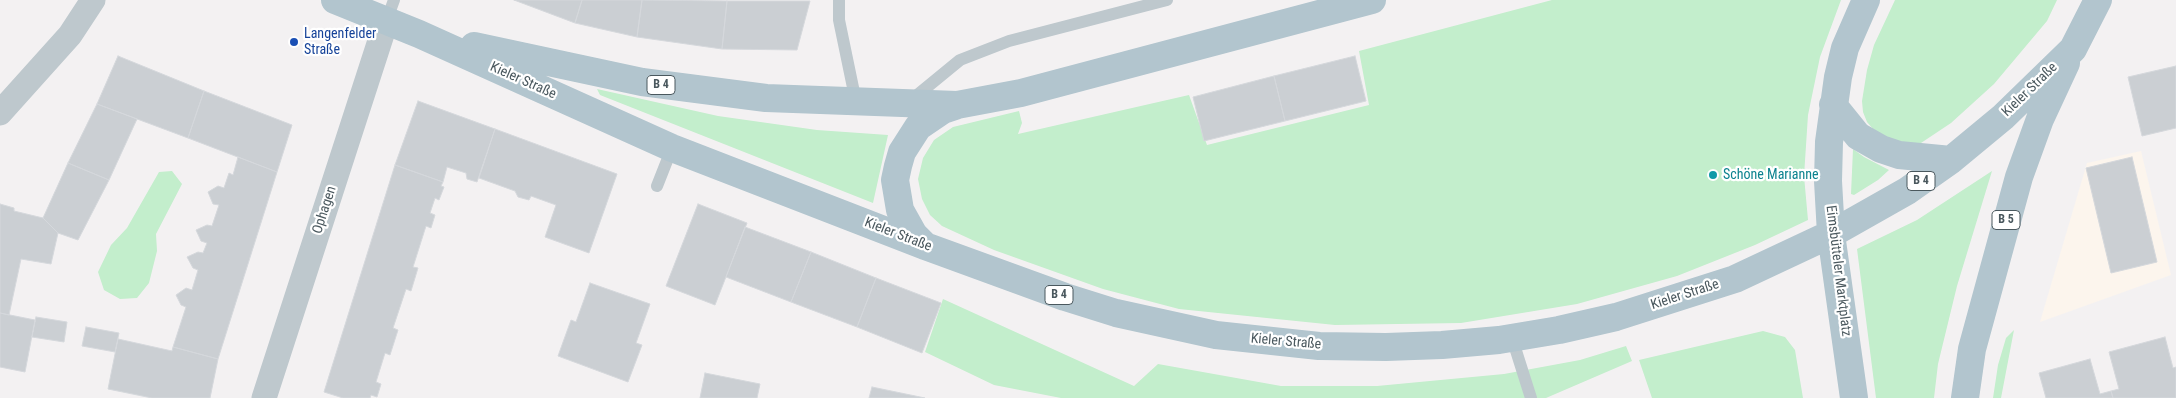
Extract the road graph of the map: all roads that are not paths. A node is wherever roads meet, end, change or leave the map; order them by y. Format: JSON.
{"nodes":[{"id":1,"x":93,"y":0,"type":"edge"},
{"id":2,"x":335,"y":0,"type":"edge"},
{"id":3,"x":839,"y":0,"type":"edge"},
{"id":4,"x":1167,"y":0,"type":"edge"},
{"id":5,"x":1372,"y":0,"type":"edge"},
{"id":6,"x":1866,"y":0,"type":"edge"},
{"id":7,"x":1313,"y":6,"type":"edge"},
{"id":8,"x":2092,"y":6,"type":"edge"},
{"id":9,"x":390,"y":11,"type":"edge"},
{"id":10,"x":419,"y":34,"type":"junction"},
{"id":11,"x":2073,"y":50,"type":"junction"},
{"id":12,"x":856,"y":102,"type":"junction"},
{"id":13,"x":906,"y":104,"type":"junction"},
{"id":14,"x":957,"y":105,"type":"junction"},
{"id":15,"x":1833,"y":105,"type":"junction"},
{"id":16,"x":0,"y":113,"type":"edge"},
{"id":17,"x":672,"y":148,"type":"junction"},
{"id":18,"x":1951,"y":160,"type":"junction"},
{"id":19,"x":658,"y":186,"type":"dead end"},
{"id":20,"x":1831,"y":234,"type":"junction"},
{"id":21,"x":925,"y":246,"type":"junction"},
{"id":22,"x":1512,"y":338,"type":"junction"},
{"id":23,"x":264,"y":398,"type":"edge"},
{"id":24,"x":1531,"y":398,"type":"edge"},
{"id":25,"x":1854,"y":398,"type":"edge"},
{"id":26,"x":1965,"y":398,"type":"edge"}],
"edges":[{"from":1,"to":16,"type":"street"},
{"from":2,"to":9,"type":"main road","name":"Kieler Straße","number":"B 4"},
{"from":3,"to":12,"type":"lane"},
{"from":4,"to":13,"type":"lane"},
{"from":5,"to":7,"type":"main road","name":"Kieler Straße","number":"B 4"},
{"from":6,"to":15,"type":"main road","name":"Eimsbütteler Marktplatz"},
{"from":7,"to":14,"type":"main road","name":"Kieler Straße","number":"B 4"},
{"from":8,"to":11,"type":"main road","name":"Kieler Straße","number":"B 4"},
{"from":9,"to":10,"type":"main road","name":"Kieler Straße","number":"B 4"},
{"from":9,"to":23,"type":"street","name":"Ophagen"},
{"from":10,"to":12,"type":"main road","name":"Kieler Straße","number":"B 4"},
{"from":10,"to":17,"type":"main road","name":"Kieler Straße","number":"B 4"},
{"from":11,"to":18,"type":"main road","name":"Kieler Straße","number":"B 4"},
{"from":11,"to":26,"type":"main road","number":"B 5"},
{"from":12,"to":13,"type":"main road","name":"Kieler Straße","number":"B 4"},
{"from":13,"to":14,"type":"main road","name":"Kieler Straße","number":"B 4"},
{"from":14,"to":21,"type":"main road","number":"B 4"},
{"from":15,"to":18,"type":"main road"},
{"from":15,"to":20,"type":"main road","name":"Eimsbütteler Marktplatz"},
{"from":17,"to":19,"type":"lane"},
{"from":17,"to":21,"type":"main road","name":"Kieler Straße","number":"B 4"},
{"from":18,"to":20,"type":"main road","name":"Kieler Straße","number":"B 4"},
{"from":20,"to":22,"type":"main road","name":"Kieler Straße","number":"B 4"},
{"from":20,"to":25,"type":"main road","name":"Eimsbütteler Marktplatz"},
{"from":21,"to":22,"type":"main road","name":"Kieler Straße","number":"B 4"},
{"from":22,"to":24,"type":"lane"}]}
